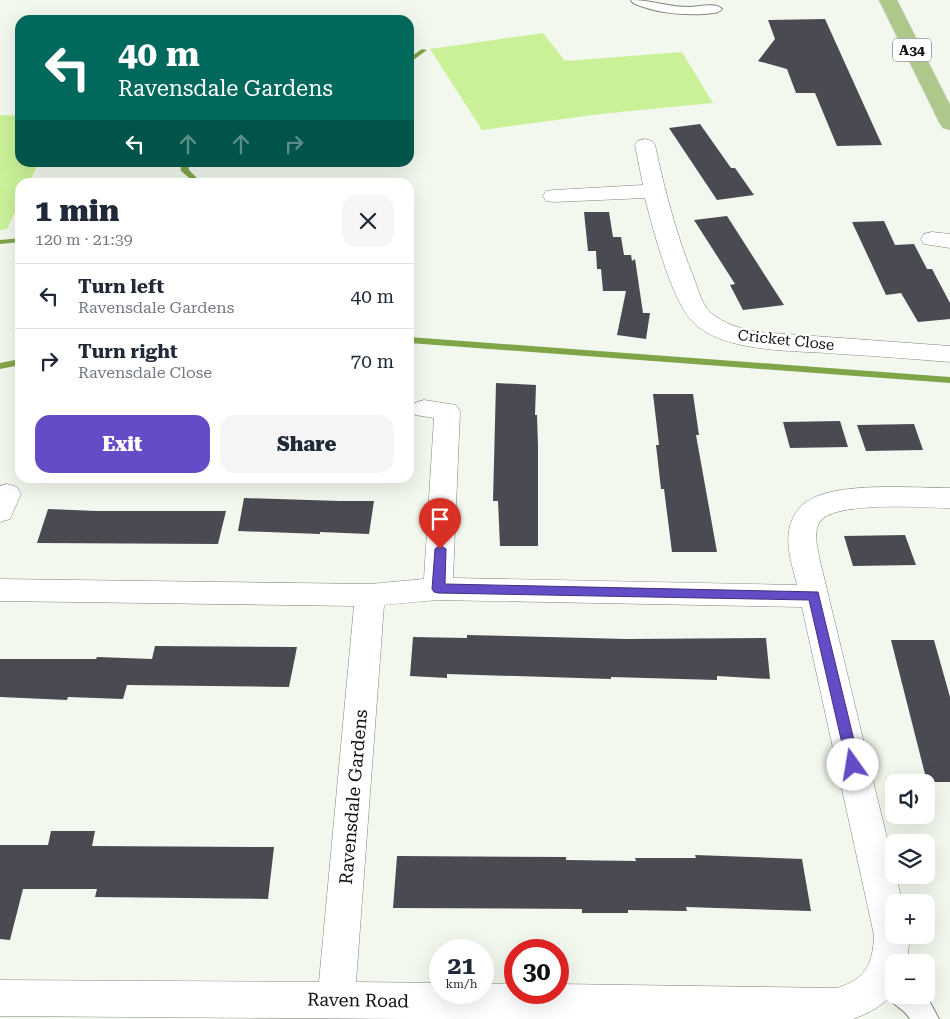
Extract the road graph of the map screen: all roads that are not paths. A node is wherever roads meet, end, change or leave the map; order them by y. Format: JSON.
{"nodes":[{"id":1,"x":637,"y":0,"type":"edge"},
{"id":2,"x":888,"y":0,"type":"edge"},
{"id":3,"x":692,"y":5,"type":"edge"},
{"id":4,"x":716,"y":9,"type":"dead end"},
{"id":5,"x":950,"y":124,"type":"edge"},
{"id":6,"x":645,"y":145,"type":"dead end"},
{"id":7,"x":654,"y":191,"type":"junction"},
{"id":8,"x":554,"y":196,"type":"dead end"},
{"id":9,"x":950,"y":354,"type":"edge"},
{"id":10,"x":424,"y":409,"type":"dead end"},
{"id":11,"x":950,"y":498,"type":"edge"},
{"id":12,"x":438,"y":589,"type":"junction"},
{"id":13,"x":0,"y":590,"type":"edge"},
{"id":14,"x":370,"y":595,"type":"junction"},
{"id":15,"x":814,"y":596,"type":"junction"},
{"id":16,"x":892,"y":954,"type":"edge"},
{"id":17,"x":885,"y":991,"type":"edge"},
{"id":18,"x":0,"y":998,"type":"edge"},
{"id":19,"x":336,"y":1000,"type":"junction"},
{"id":20,"x":917,"y":1004,"type":"edge"},
{"id":21,"x":925,"y":1019,"type":"edge"}],
"edges":[{"from":1,"to":3,"type":"lane"},
{"from":2,"to":5,"type":"highway","number":"A34"},
{"from":3,"to":4,"type":"lane"},
{"from":6,"to":7,"type":"street","name":"Cricket Close"},
{"from":7,"to":8,"type":"street"},
{"from":7,"to":9,"type":"street","name":"Cricket Close"},
{"from":10,"to":12,"type":"street"},
{"from":11,"to":15,"type":"street"},
{"from":12,"to":14,"type":"street"},
{"from":12,"to":15,"type":"street"},
{"from":13,"to":14,"type":"street"},
{"from":14,"to":19,"type":"street","name":"Ravensdale Gardens"},
{"from":15,"to":16,"type":"street","name":"Raven Road"},
{"from":17,"to":19,"type":"street","name":"Raven Road"},
{"from":18,"to":19,"type":"street","name":"Raven Road"},
{"from":20,"to":21,"type":"lane"}]}
